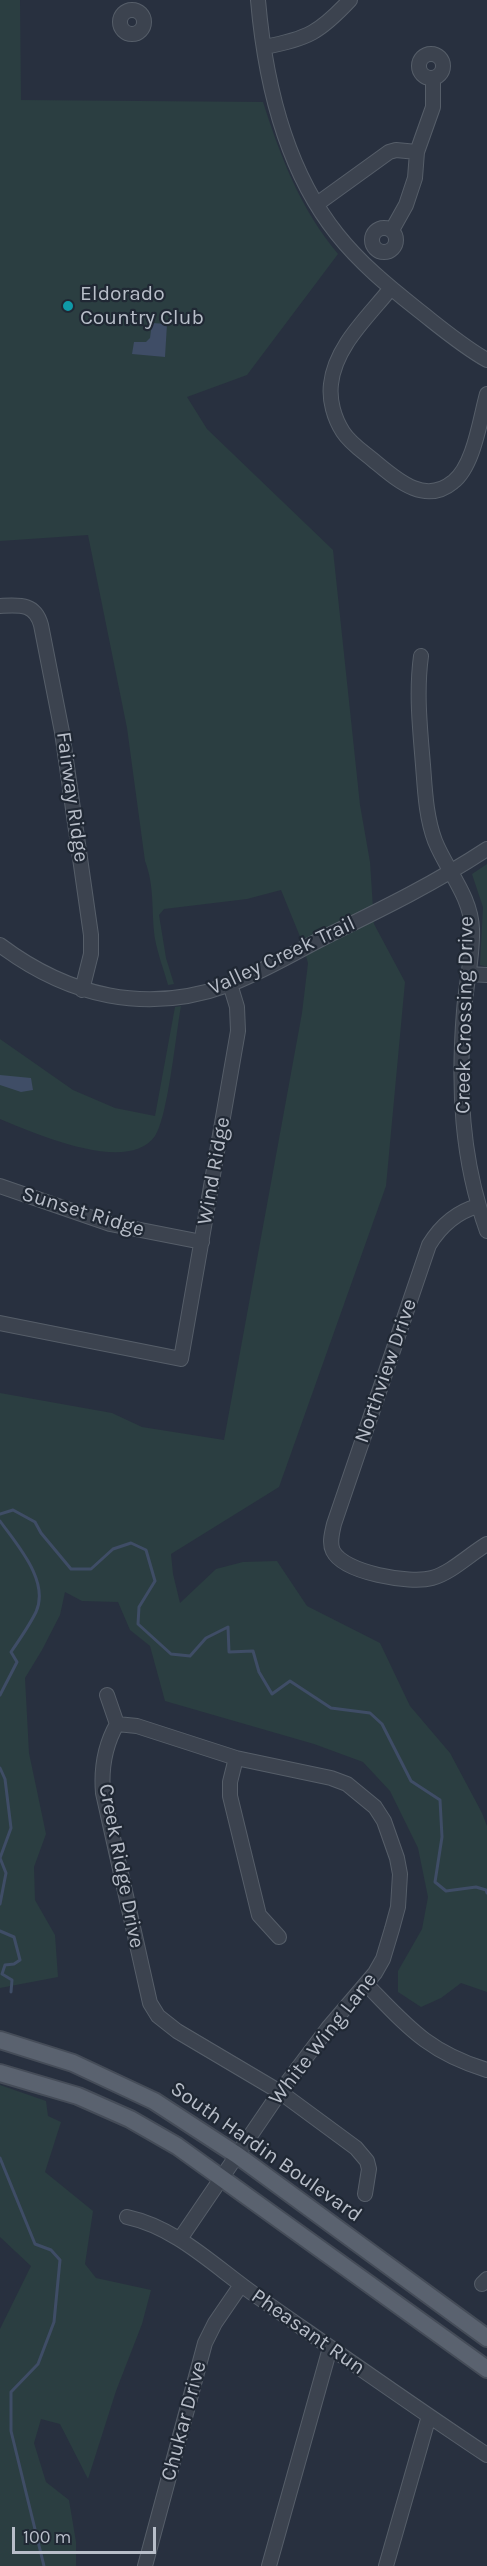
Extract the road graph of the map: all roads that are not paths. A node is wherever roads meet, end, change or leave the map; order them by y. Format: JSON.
{"nodes":[{"id":1,"x":258,"y":0,"type":"edge"},
{"id":2,"x":350,"y":0,"type":"edge"},
{"id":3,"x":264,"y":47,"type":"junction"},
{"id":4,"x":433,"y":78,"type":"dead end"},
{"id":5,"x":417,"y":152,"type":"junction"},
{"id":6,"x":317,"y":204,"type":"junction"},
{"id":7,"x":392,"y":230,"type":"dead end"},
{"id":8,"x":391,"y":288,"type":"junction"},
{"id":9,"x":487,"y":360,"type":"edge"},
{"id":10,"x":487,"y":394,"type":"edge"},
{"id":11,"x":0,"y":606,"type":"edge"},
{"id":12,"x":421,"y":656,"type":"dead end"},
{"id":13,"x":487,"y":849,"type":"edge"},
{"id":14,"x":450,"y":873,"type":"junction"},
{"id":15,"x":0,"y":945,"type":"edge"},
{"id":16,"x":468,"y":974,"type":"junction"},
{"id":17,"x":487,"y":975,"type":"edge"},
{"id":18,"x":230,"y":984,"type":"junction"},
{"id":19,"x":82,"y":990,"type":"junction"},
{"id":20,"x":0,"y":1186,"type":"edge"},
{"id":21,"x":478,"y":1206,"type":"junction"},
{"id":22,"x":487,"y":1231,"type":"edge"},
{"id":23,"x":202,"y":1242,"type":"junction"},
{"id":24,"x":0,"y":1323,"type":"edge"},
{"id":25,"x":487,"y":1544,"type":"edge"},
{"id":26,"x":107,"y":1695,"type":"dead end"},
{"id":27,"x":117,"y":1724,"type":"junction"},
{"id":28,"x":236,"y":1758,"type":"junction"},
{"id":29,"x":279,"y":1937,"type":"dead end"},
{"id":30,"x":366,"y":1984,"type":"junction"},
{"id":31,"x":0,"y":2040,"type":"edge"},
{"id":32,"x":487,"y":2070,"type":"edge"},
{"id":33,"x":0,"y":2073,"type":"edge"},
{"id":34,"x":280,"y":2092,"type":"junction"},
{"id":35,"x":237,"y":2155,"type":"junction"},
{"id":36,"x":223,"y":2180,"type":"junction"},
{"id":37,"x":365,"y":2194,"type":"dead end"},
{"id":38,"x":127,"y":2217,"type":"dead end"},
{"id":39,"x":180,"y":2239,"type":"junction"},
{"id":40,"x":241,"y":2285,"type":"junction"},
{"id":41,"x":487,"y":2338,"type":"edge"},
{"id":42,"x":330,"y":2348,"type":"junction"},
{"id":43,"x":487,"y":2369,"type":"edge"},
{"id":44,"x":429,"y":2416,"type":"junction"},
{"id":45,"x":487,"y":2455,"type":"edge"},
{"id":46,"x":145,"y":2566,"type":"edge"},
{"id":47,"x":269,"y":2566,"type":"edge"},
{"id":48,"x":386,"y":2566,"type":"edge"}],
"edges":[{"from":1,"to":3,"type":"street"},
{"from":2,"to":3,"type":"street"},
{"from":3,"to":6,"type":"street"},
{"from":4,"to":5,"type":"street"},
{"from":5,"to":6,"type":"street"},
{"from":5,"to":7,"type":"street"},
{"from":6,"to":8,"type":"street"},
{"from":8,"to":9,"type":"street"},
{"from":8,"to":10,"type":"street"},
{"from":11,"to":19,"type":"street","name":"Fairway Ridge"},
{"from":12,"to":14,"type":"street","name":"Creek Crossing Drive"},
{"from":13,"to":14,"type":"street","name":"Valley Creek Trail"},
{"from":14,"to":16,"type":"street","name":"Creek Crossing Drive"},
{"from":14,"to":18,"type":"street","name":"Valley Creek Trail"},
{"from":15,"to":19,"type":"street","name":"Valley Creek Trail"},
{"from":16,"to":17,"type":"street"},
{"from":16,"to":21,"type":"street","name":"Creek Crossing Drive"},
{"from":18,"to":19,"type":"street","name":"Valley Creek Trail"},
{"from":18,"to":23,"type":"street","name":"Wind Ridge"},
{"from":20,"to":23,"type":"street","name":"Sunset Ridge"},
{"from":21,"to":22,"type":"street","name":"Creek Crossing Drive"},
{"from":21,"to":25,"type":"street","name":"Northview Drive"},
{"from":23,"to":24,"type":"street","name":"Wind Ridge"},
{"from":26,"to":27,"type":"street"},
{"from":27,"to":28,"type":"street","name":"White Wing Lane"},
{"from":27,"to":34,"type":"street","name":"Creek Ridge Drive"},
{"from":28,"to":29,"type":"street"},
{"from":28,"to":30,"type":"street","name":"White Wing Lane"},
{"from":30,"to":32,"type":"street"},
{"from":30,"to":34,"type":"street","name":"White Wing Lane"},
{"from":31,"to":35,"type":"main road","name":"South Hardin Boulevard"},
{"from":33,"to":36,"type":"main road"},
{"from":34,"to":35,"type":"street","name":"White Wing Lane"},
{"from":34,"to":37,"type":"street"},
{"from":35,"to":36,"type":"street","name":"White Wing Lane"},
{"from":35,"to":41,"type":"main road","name":"South Hardin Boulevard"},
{"from":36,"to":39,"type":"street","name":"White Wing Lane"},
{"from":36,"to":43,"type":"main road"},
{"from":38,"to":39,"type":"street","name":"Pheasant Run"},
{"from":39,"to":40,"type":"street","name":"Pheasant Run"},
{"from":40,"to":42,"type":"street","name":"Pheasant Run"},
{"from":40,"to":46,"type":"street","name":"Chukar Drive"},
{"from":42,"to":44,"type":"street","name":"Pheasant Run"},
{"from":42,"to":47,"type":"street"},
{"from":44,"to":45,"type":"street","name":"Pheasant Run"},
{"from":44,"to":48,"type":"street"}]}
